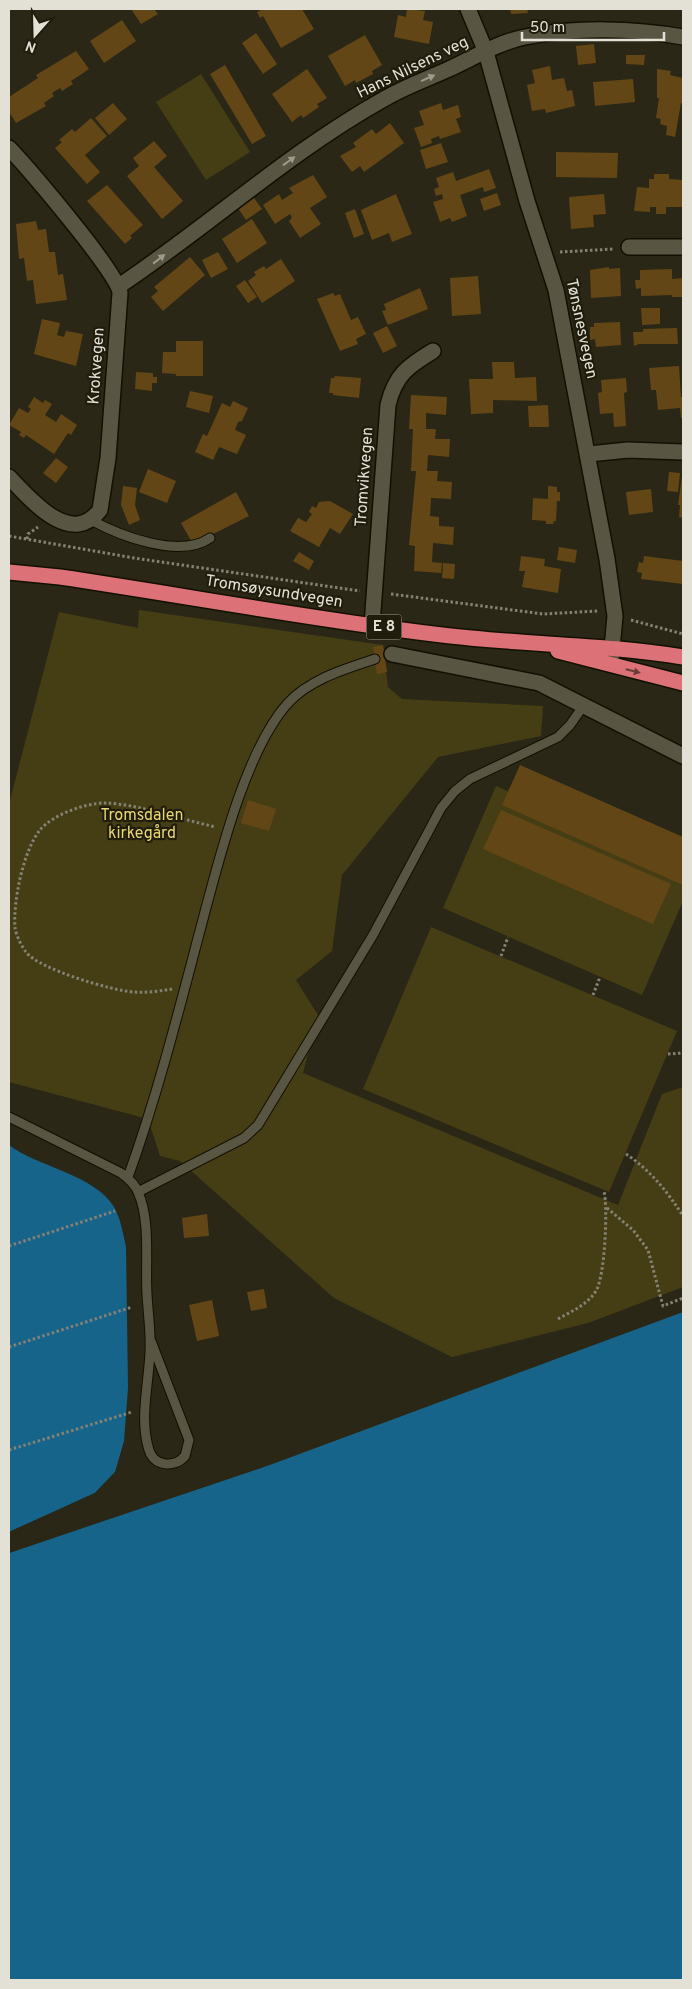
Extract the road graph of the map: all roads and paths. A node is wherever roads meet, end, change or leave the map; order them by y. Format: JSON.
{"nodes":[{"id":1,"x":468,"y":9,"type":"edge"},
{"id":2,"x":683,"y":37,"type":"edge"},
{"id":3,"x":486,"y":52,"type":"junction"},
{"id":4,"x":9,"y":148,"type":"edge"},
{"id":5,"x":629,"y":247,"type":"joint"},
{"id":6,"x":683,"y":247,"type":"edge"},
{"id":7,"x":544,"y":253,"type":"junction"},
{"id":8,"x":119,"y":286,"type":"junction"},
{"id":9,"x":433,"y":351,"type":"dead end"},
{"id":10,"x":683,"y":452,"type":"edge"},
{"id":11,"x":589,"y":454,"type":"junction"},
{"id":12,"x":9,"y":477,"type":"edge"},
{"id":13,"x":91,"y":520,"type":"junction"},
{"id":14,"x":9,"y":536,"type":"edge"},
{"id":15,"x":210,"y":538,"type":"dead end"},
{"id":16,"x":9,"y":572,"type":"edge"},
{"id":17,"x":376,"y":592,"type":"junction"},
{"id":18,"x":615,"y":616,"type":"junction"},
{"id":19,"x":372,"y":625,"type":"junction"},
{"id":20,"x":683,"y":634,"type":"edge"},
{"id":21,"x":535,"y":645,"type":"junction"},
{"id":22,"x":610,"y":647,"type":"junction"},
{"id":23,"x":388,"y":655,"type":"dead end"},
{"id":24,"x":683,"y":657,"type":"edge"},
{"id":25,"x":375,"y":659,"type":"dead end"},
{"id":26,"x":611,"y":665,"type":"junction"},
{"id":27,"x":683,"y":683,"type":"edge"},
{"id":28,"x":584,"y":704,"type":"junction"},
{"id":29,"x":683,"y":756,"type":"edge"},
{"id":30,"x":229,"y":830,"type":"junction"},
{"id":31,"x":508,"y":937,"type":"dead end"},
{"id":32,"x":501,"y":956,"type":"dead end"},
{"id":33,"x":600,"y":977,"type":"dead end"},
{"id":34,"x":185,"y":988,"type":"junction"},
{"id":35,"x":593,"y":995,"type":"dead end"},
{"id":36,"x":683,"y":1053,"type":"edge"},
{"id":37,"x":668,"y":1054,"type":"dead end"},
{"id":38,"x":9,"y":1117,"type":"edge"},
{"id":39,"x":626,"y":1154,"type":"dead end"},
{"id":40,"x":128,"y":1177,"type":"junction"},
{"id":41,"x":604,"y":1190,"type":"dead end"},
{"id":42,"x":138,"y":1192,"type":"junction"},
{"id":43,"x":608,"y":1208,"type":"junction"},
{"id":44,"x":116,"y":1211,"type":"dead end"},
{"id":45,"x":683,"y":1216,"type":"edge"},
{"id":46,"x":9,"y":1246,"type":"edge"},
{"id":47,"x":683,"y":1298,"type":"edge"},
{"id":48,"x":132,"y":1307,"type":"dead end"},
{"id":49,"x":558,"y":1319,"type":"dead end"},
{"id":50,"x":151,"y":1341,"type":"junction"},
{"id":51,"x":9,"y":1347,"type":"edge"},
{"id":52,"x":133,"y":1412,"type":"dead end"},
{"id":53,"x":9,"y":1450,"type":"edge"}],
"edges":[{"from":1,"to":3,"type":"street","name":"Tønsnesvegen"},
{"from":2,"to":3,"type":"street","name":"Hans Nilsens veg"},
{"from":3,"to":7,"type":"street","name":"Tønsnesvegen"},
{"from":8,"to":3,"type":"street","name":"Hans Nilsens veg","one_way":true},
{"from":4,"to":8,"type":"street"},
{"from":5,"to":6,"type":"street"},
{"from":5,"to":7,"type":"path"},
{"from":7,"to":11,"type":"street","name":"Tønsnesvegen"},
{"from":8,"to":13,"type":"street","name":"Krokvegen"},
{"from":9,"to":17,"type":"street","name":"Tromvikvegen"},
{"from":10,"to":11,"type":"street"},
{"from":11,"to":18,"type":"street","name":"Tønsnesvegen"},
{"from":12,"to":13,"type":"street"},
{"from":13,"to":15,"type":"lane"},
{"from":14,"to":17,"type":"path"},
{"from":16,"to":19,"type":"highway","name":"Tromsøysundvegen","number":"E 8"},
{"from":17,"to":18,"type":"path"},
{"from":17,"to":19,"type":"street","name":"Tromvikvegen"},
{"from":18,"to":20,"type":"path"},
{"from":18,"to":22,"type":"street","name":"Tønsnesvegen"},
{"from":19,"to":21,"type":"highway","name":"Tromsøysundvegen","number":"E 8"},
{"from":21,"to":22,"type":"highway","name":"Tromsøysundvegen","number":"E 8"},
{"from":21,"to":26,"type":"highway","name":"Tromsøysundvegen","number":"E 8"},
{"from":22,"to":24,"type":"highway","name":"Tromsøysundvegen","number":"E 8"},
{"from":22,"to":26,"type":"street","name":"Tønsnesvegen"},
{"from":23,"to":28,"type":"street"},
{"from":25,"to":30,"type":"lane"},
{"from":26,"to":27,"type":"highway","name":"Tromsøysundvegen","number":"E 8","one_way":true},
{"from":28,"to":29,"type":"street"},
{"from":28,"to":42,"type":"lane"},
{"from":30,"to":34,"type":"lane"},
{"from":30,"to":34,"type":"path"},
{"from":31,"to":32,"type":"path"},
{"from":33,"to":35,"type":"path"},
{"from":34,"to":40,"type":"lane"},
{"from":36,"to":37,"type":"path"},
{"from":38,"to":40,"type":"lane"},
{"from":39,"to":45,"type":"path"},
{"from":40,"to":42,"type":"lane"},
{"from":41,"to":43,"type":"path"},
{"from":42,"to":50,"type":"lane"},
{"from":43,"to":47,"type":"path"},
{"from":43,"to":49,"type":"path"},
{"from":44,"to":46,"type":"path"},
{"from":48,"to":51,"type":"path"},
{"from":50,"to":50,"type":"lane"},
{"from":52,"to":53,"type":"path"}]}
